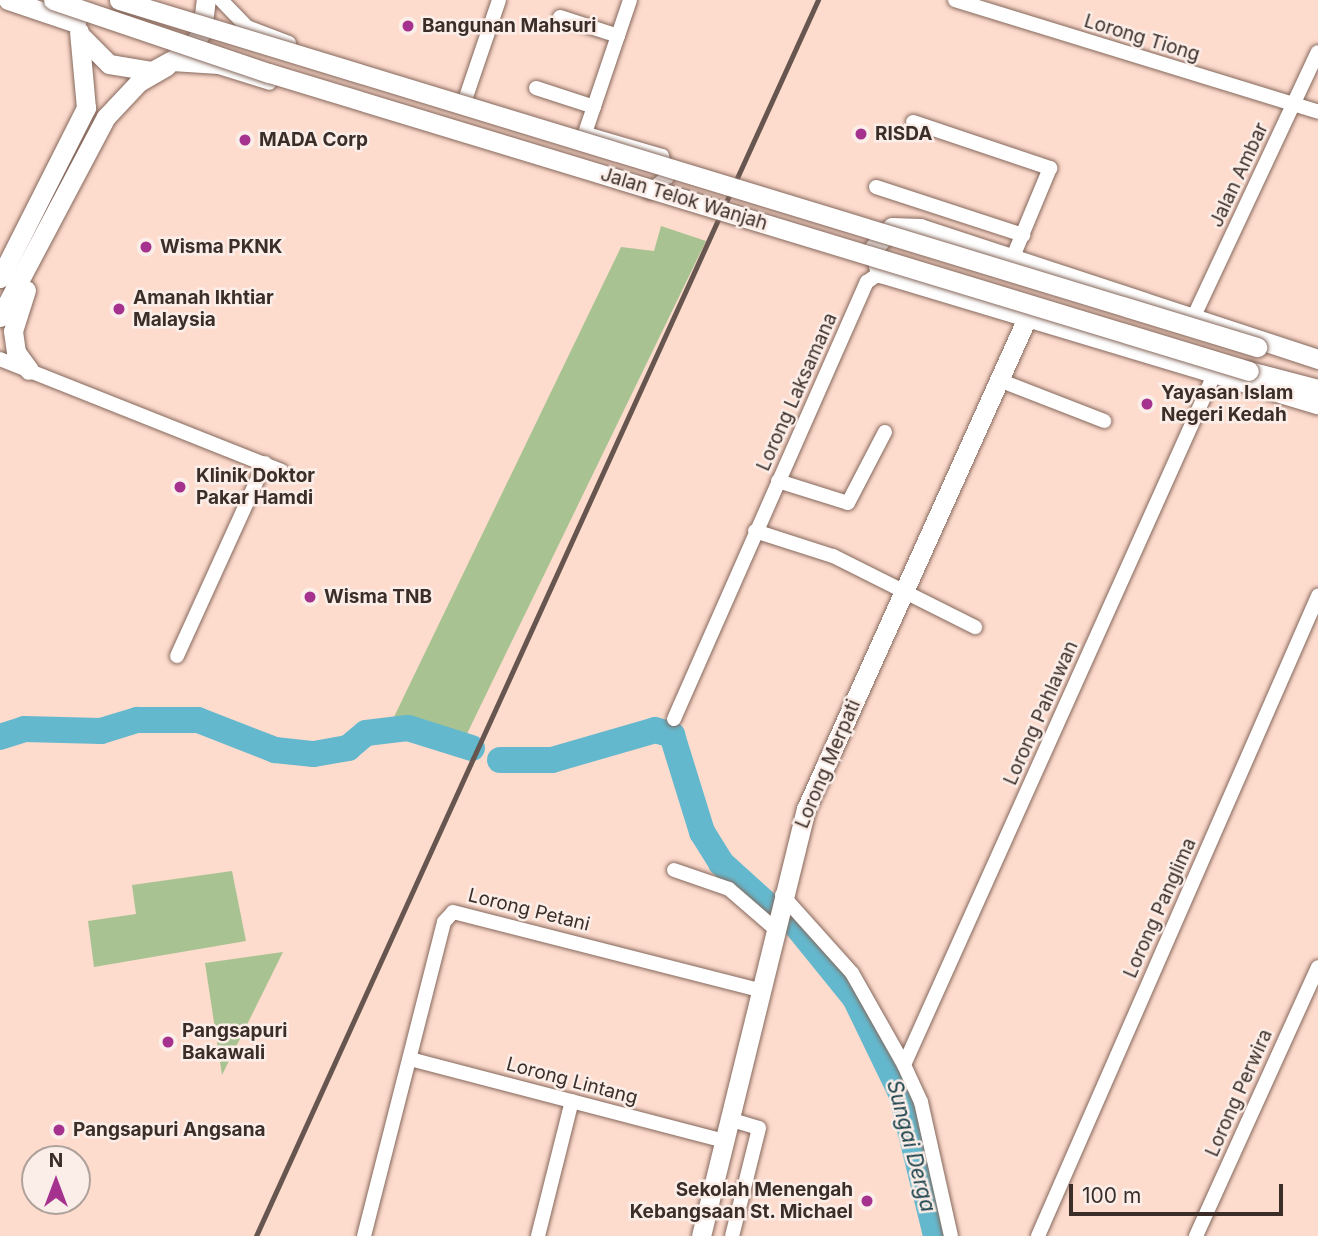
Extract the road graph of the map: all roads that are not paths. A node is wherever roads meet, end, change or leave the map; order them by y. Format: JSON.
{"nodes":[{"id":1,"x":8,"y":0,"type":"edge"},
{"id":2,"x":53,"y":0,"type":"edge"},
{"id":3,"x":74,"y":0,"type":"edge"},
{"id":4,"x":118,"y":0,"type":"edge"},
{"id":5,"x":206,"y":0,"type":"edge"},
{"id":6,"x":221,"y":0,"type":"edge"},
{"id":7,"x":499,"y":0,"type":"edge"},
{"id":8,"x":629,"y":0,"type":"edge"},
{"id":9,"x":955,"y":0,"type":"edge"},
{"id":10,"x":561,"y":17,"type":"dead end"},
{"id":11,"x":77,"y":27,"type":"junction"},
{"id":12,"x":618,"y":36,"type":"junction"},
{"id":13,"x":1318,"y":52,"type":"edge"},
{"id":14,"x":170,"y":65,"type":"junction"},
{"id":15,"x":537,"y":88,"type":"dead end"},
{"id":16,"x":466,"y":97,"type":"junction"},
{"id":17,"x":1294,"y":104,"type":"junction"},
{"id":18,"x":594,"y":107,"type":"junction"},
{"id":19,"x":1318,"y":112,"type":"edge"},
{"id":20,"x":913,"y":122,"type":"dead end"},
{"id":21,"x":585,"y":134,"type":"junction"},
{"id":22,"x":876,"y":187,"type":"dead end"},
{"id":23,"x":1023,"y":235,"type":"junction"},
{"id":24,"x":41,"y":243,"type":"junction"},
{"id":25,"x":1013,"y":257,"type":"junction"},
{"id":26,"x":880,"y":273,"type":"junction"},
{"id":27,"x":0,"y":278,"type":"edge"},
{"id":28,"x":1195,"y":314,"type":"junction"},
{"id":29,"x":0,"y":317,"type":"edge"},
{"id":30,"x":1027,"y":318,"type":"junction"},
{"id":31,"x":0,"y":359,"type":"edge"},
{"id":32,"x":1318,"y":359,"type":"edge"},
{"id":33,"x":1318,"y":366,"type":"edge"},
{"id":34,"x":29,"y":370,"type":"junction"},
{"id":35,"x":1213,"y":377,"type":"junction"},
{"id":36,"x":999,"y":380,"type":"junction"},
{"id":37,"x":1318,"y":389,"type":"edge"},
{"id":38,"x":1318,"y":404,"type":"edge"},
{"id":39,"x":1104,"y":421,"type":"dead end"},
{"id":40,"x":885,"y":432,"type":"dead end"},
{"id":41,"x":265,"y":463,"type":"junction"},
{"id":42,"x":282,"y":471,"type":"dead end"},
{"id":43,"x":778,"y":481,"type":"junction"},
{"id":44,"x":755,"y":531,"type":"junction"},
{"id":45,"x":903,"y":593,"type":"junction"},
{"id":46,"x":1318,"y":596,"type":"edge"},
{"id":47,"x":975,"y":627,"type":"dead end"},
{"id":48,"x":177,"y":656,"type":"dead end"},
{"id":49,"x":674,"y":719,"type":"dead end"},
{"id":50,"x":674,"y":870,"type":"dead end"},
{"id":51,"x":782,"y":895,"type":"junction"},
{"id":52,"x":774,"y":928,"type":"junction"},
{"id":53,"x":1318,"y":967,"type":"edge"},
{"id":54,"x":759,"y":990,"type":"junction"},
{"id":55,"x":410,"y":1059,"type":"junction"},
{"id":56,"x":904,"y":1065,"type":"junction"},
{"id":57,"x":572,"y":1101,"type":"junction"},
{"id":58,"x":729,"y":1119,"type":"junction"},
{"id":59,"x":724,"y":1141,"type":"junction"},
{"id":60,"x":364,"y":1236,"type":"edge"},
{"id":61,"x":538,"y":1236,"type":"edge"},
{"id":62,"x":701,"y":1236,"type":"edge"},
{"id":63,"x":732,"y":1236,"type":"edge"},
{"id":64,"x":951,"y":1236,"type":"edge"},
{"id":65,"x":1038,"y":1236,"type":"edge"},
{"id":66,"x":1196,"y":1236,"type":"edge"}],
"edges":[{"from":1,"to":11,"type":"main road"},
{"from":2,"to":37,"type":"main road","name":"Jalan Telok Wanjah","bridge":true},
{"from":3,"to":11,"type":"main road"},
{"from":4,"to":33,"type":"main road","name":"Jalan Telok Wanjah","bridge":true},
{"from":5,"to":14,"type":"main road"},
{"from":6,"to":16,"type":"street"},
{"from":7,"to":16,"type":"street"},
{"from":8,"to":12,"type":"street"},
{"from":9,"to":17,"type":"street","name":"Lorong Tiong"},
{"from":10,"to":12,"type":"street"},
{"from":11,"to":14,"type":"main road"},
{"from":11,"to":27,"type":"main road"},
{"from":12,"to":18,"type":"street"},
{"from":13,"to":17,"type":"street","name":"Jalan Ambar"},
{"from":14,"to":21,"type":"street"},
{"from":14,"to":24,"type":"main road"},
{"from":15,"to":18,"type":"street"},
{"from":16,"to":21,"type":"street"},
{"from":17,"to":19,"type":"street","name":"Lorong Tiong"},
{"from":17,"to":28,"type":"street","name":"Jalan Ambar"},
{"from":18,"to":21,"type":"street"},
{"from":20,"to":23,"type":"street"},
{"from":22,"to":23,"type":"street"},
{"from":23,"to":25,"type":"street"},
{"from":24,"to":29,"type":"main road"},
{"from":24,"to":34,"type":"main road"},
{"from":25,"to":26,"type":"main road"},
{"from":25,"to":28,"type":"main road"},
{"from":26,"to":30,"type":"main road"},
{"from":26,"to":43,"type":"street","name":"Lorong Laksamana"},
{"from":28,"to":32,"type":"main road"},
{"from":30,"to":35,"type":"main road"},
{"from":30,"to":36,"type":"main road","name":"Lorong Merpati"},
{"from":31,"to":34,"type":"street"},
{"from":34,"to":41,"type":"street"},
{"from":35,"to":38,"type":"main road"},
{"from":35,"to":56,"type":"street","name":"Lorong Pahlawan"},
{"from":36,"to":39,"type":"street"},
{"from":36,"to":45,"type":"main road","name":"Lorong Merpati"},
{"from":40,"to":43,"type":"street"},
{"from":41,"to":42,"type":"street"},
{"from":41,"to":48,"type":"street"},
{"from":43,"to":44,"type":"street","name":"Lorong Laksamana"},
{"from":44,"to":45,"type":"street"},
{"from":44,"to":49,"type":"street","name":"Lorong Laksamana"},
{"from":45,"to":47,"type":"street"},
{"from":45,"to":51,"type":"main road","name":"Lorong Merpati"},
{"from":46,"to":65,"type":"street","name":"Lorong Panglima"},
{"from":50,"to":52,"type":"street"},
{"from":51,"to":52,"type":"main road","name":"Lorong Merpati"},
{"from":51,"to":56,"type":"street"},
{"from":52,"to":54,"type":"main road","name":"Lorong Merpati"},
{"from":53,"to":66,"type":"street","name":"Lorong Perwira"},
{"from":54,"to":55,"type":"street","name":"Lorong Petani"},
{"from":54,"to":58,"type":"main road","name":"Lorong Merpati"},
{"from":55,"to":57,"type":"street","name":"Lorong Lintang"},
{"from":55,"to":60,"type":"street","name":"Lorong Petani"},
{"from":56,"to":64,"type":"street"},
{"from":57,"to":59,"type":"street","name":"Lorong Lintang"},
{"from":57,"to":61,"type":"street"},
{"from":58,"to":59,"type":"main road","name":"Lorong Merpati"},
{"from":58,"to":63,"type":"street"},
{"from":59,"to":62,"type":"main road","name":"Lorong Merpati"}]}
